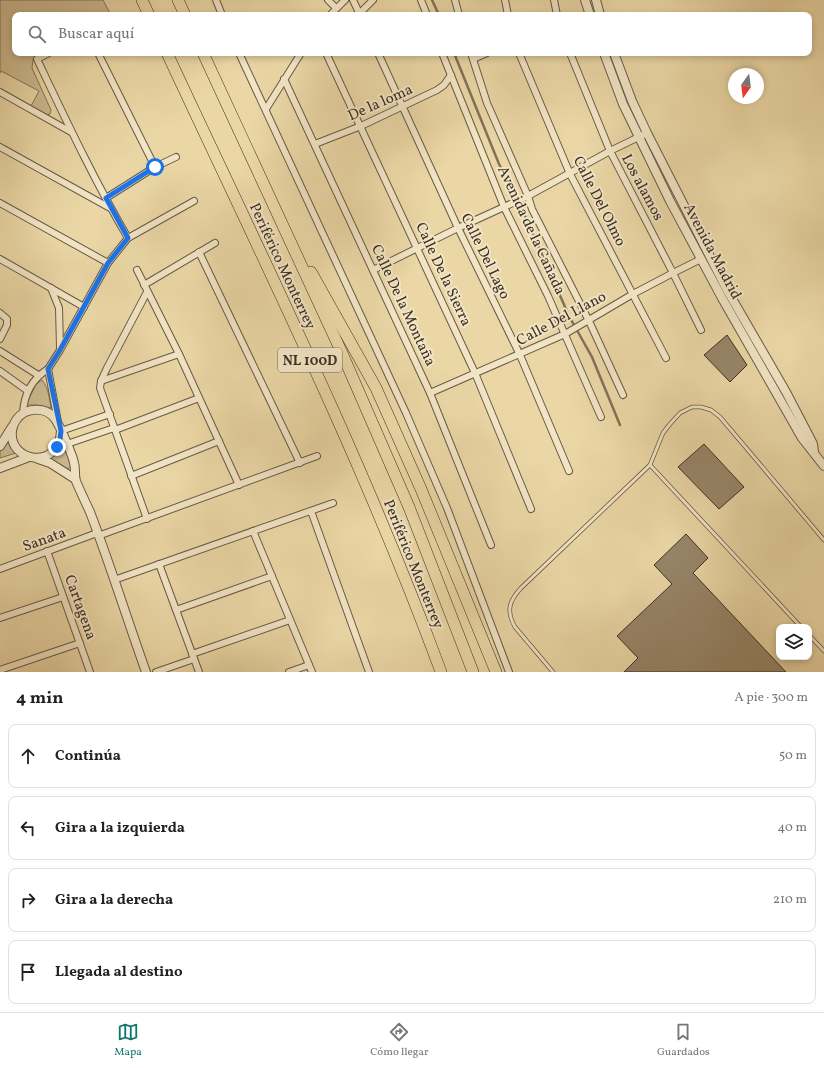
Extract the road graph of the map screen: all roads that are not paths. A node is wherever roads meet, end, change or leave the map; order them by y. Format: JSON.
{"nodes":[{"id":1,"x":142,"y":0,"type":"edge"},
{"id":2,"x":178,"y":0,"type":"edge"},
{"id":3,"x":216,"y":0,"type":"edge"},
{"id":4,"x":328,"y":0,"type":"edge"},
{"id":5,"x":344,"y":0,"type":"edge"},
{"id":6,"x":353,"y":0,"type":"edge"},
{"id":7,"x":373,"y":0,"type":"edge"},
{"id":8,"x":421,"y":0,"type":"edge"},
{"id":9,"x":455,"y":0,"type":"edge"},
{"id":10,"x":505,"y":0,"type":"edge"},
{"id":11,"x":554,"y":0,"type":"edge"},
{"id":12,"x":585,"y":0,"type":"edge"},
{"id":13,"x":596,"y":0,"type":"edge"},
{"id":14,"x":336,"y":8,"type":"junction"},
{"id":15,"x":148,"y":12,"type":"edge"},
{"id":16,"x":184,"y":12,"type":"edge"},
{"id":17,"x":221,"y":12,"type":"edge"},
{"id":18,"x":333,"y":12,"type":"edge"},
{"id":19,"x":359,"y":12,"type":"edge"},
{"id":20,"x":362,"y":12,"type":"edge"},
{"id":21,"x":426,"y":12,"type":"edge"},
{"id":22,"x":457,"y":12,"type":"edge"},
{"id":23,"x":507,"y":12,"type":"edge"},
{"id":24,"x":556,"y":12,"type":"edge"},
{"id":25,"x":589,"y":12,"type":"edge"},
{"id":26,"x":599,"y":12,"type":"edge"},
{"id":27,"x":43,"y":56,"type":"edge"},
{"id":28,"x":100,"y":56,"type":"edge"},
{"id":29,"x":168,"y":56,"type":"edge"},
{"id":30,"x":203,"y":56,"type":"edge"},
{"id":31,"x":240,"y":56,"type":"edge"},
{"id":32,"x":300,"y":56,"type":"edge"},
{"id":33,"x":327,"y":56,"type":"edge"},
{"id":34,"x":379,"y":56,"type":"edge"},
{"id":35,"x":443,"y":56,"type":"edge"},
{"id":36,"x":472,"y":56,"type":"edge"},
{"id":37,"x":520,"y":56,"type":"edge"},
{"id":38,"x":571,"y":56,"type":"edge"},
{"id":39,"x":605,"y":56,"type":"edge"},
{"id":40,"x":615,"y":56,"type":"edge"},
{"id":41,"x":451,"y":75,"type":"junction"},
{"id":42,"x":284,"y":79,"type":"junction"},
{"id":43,"x":0,"y":92,"type":"edge"},
{"id":44,"x":404,"y":106,"type":"junction"},
{"id":45,"x":266,"y":109,"type":"junction"},
{"id":46,"x":361,"y":126,"type":"junction"},
{"id":47,"x":71,"y":132,"type":"junction"},
{"id":48,"x":643,"y":135,"type":"junction"},
{"id":49,"x":315,"y":144,"type":"junction"},
{"id":50,"x":0,"y":147,"type":"edge"},
{"id":51,"x":610,"y":152,"type":"junction"},
{"id":52,"x":176,"y":156,"type":"dead end"},
{"id":53,"x":155,"y":167,"type":"junction"},
{"id":54,"x":570,"y":174,"type":"junction"},
{"id":55,"x":106,"y":198,"type":"junction"},
{"id":56,"x":526,"y":198,"type":"junction"},
{"id":57,"x":194,"y":201,"type":"dead end"},
{"id":58,"x":0,"y":203,"type":"edge"},
{"id":59,"x":506,"y":206,"type":"junction"},
{"id":60,"x":112,"y":209,"type":"junction"},
{"id":61,"x":458,"y":228,"type":"junction"},
{"id":62,"x":128,"y":238,"type":"junction"},
{"id":63,"x":215,"y":244,"type":"dead end"},
{"id":64,"x":417,"y":248,"type":"junction"},
{"id":65,"x":294,"y":250,"type":"junction"},
{"id":66,"x":199,"y":252,"type":"junction"},
{"id":67,"x":0,"y":259,"type":"edge"},
{"id":68,"x":701,"y":259,"type":"junction"},
{"id":69,"x":108,"y":263,"type":"junction"},
{"id":70,"x":137,"y":270,"type":"dead end"},
{"id":71,"x":373,"y":270,"type":"junction"},
{"id":72,"x":673,"y":273,"type":"junction"},
{"id":73,"x":144,"y":285,"type":"junction"},
{"id":74,"x":51,"y":288,"type":"junction"},
{"id":75,"x":147,"y":292,"type":"junction"},
{"id":76,"x":633,"y":294,"type":"junction"},
{"id":77,"x":84,"y":307,"type":"junction"},
{"id":78,"x":0,"y":313,"type":"edge"},
{"id":79,"x":589,"y":321,"type":"junction"},
{"id":80,"x":701,"y":330,"type":"dead end"},
{"id":81,"x":567,"y":333,"type":"junction"},
{"id":82,"x":0,"y":339,"type":"edge"},
{"id":83,"x":60,"y":350,"type":"junction"},
{"id":84,"x":0,"y":351,"type":"edge"},
{"id":85,"x":179,"y":354,"type":"junction"},
{"id":86,"x":520,"y":355,"type":"junction"},
{"id":87,"x":666,"y":358,"type":"dead end"},
{"id":88,"x":48,"y":369,"type":"junction"},
{"id":89,"x":0,"y":371,"type":"edge"},
{"id":90,"x":475,"y":373,"type":"junction"},
{"id":91,"x":38,"y":375,"type":"junction"},
{"id":92,"x":101,"y":381,"type":"junction"},
{"id":93,"x":28,"y":391,"type":"junction"},
{"id":94,"x":430,"y":393,"type":"junction"},
{"id":95,"x":623,"y":395,"type":"dead end"},
{"id":96,"x":199,"y":398,"type":"junction"},
{"id":97,"x":24,"y":413,"type":"junction"},
{"id":98,"x":110,"y":414,"type":"junction"},
{"id":99,"x":601,"y":417,"type":"dead end"},
{"id":100,"x":14,"y":425,"type":"junction"},
{"id":101,"x":60,"y":427,"type":"junction"},
{"id":102,"x":115,"y":429,"type":"junction"},
{"id":103,"x":219,"y":441,"type":"junction"},
{"id":104,"x":66,"y":444,"type":"junction"},
{"id":105,"x":0,"y":446,"type":"edge"},
{"id":106,"x":814,"y":454,"type":"junction"},
{"id":107,"x":317,"y":456,"type":"dead end"},
{"id":108,"x":33,"y":458,"type":"junction"},
{"id":109,"x":300,"y":463,"type":"junction"},
{"id":110,"x":650,"y":465,"type":"junction"},
{"id":111,"x":824,"y":466,"type":"edge"},
{"id":112,"x":0,"y":468,"type":"edge"},
{"id":113,"x":569,"y":471,"type":"dead end"},
{"id":114,"x":132,"y":476,"type":"junction"},
{"id":115,"x":76,"y":479,"type":"junction"},
{"id":116,"x":239,"y":485,"type":"junction"},
{"id":117,"x":333,"y":503,"type":"dead end"},
{"id":118,"x":531,"y":509,"type":"dead end"},
{"id":119,"x":311,"y":511,"type":"junction"},
{"id":120,"x":146,"y":519,"type":"junction"},
{"id":121,"x":254,"y":530,"type":"junction"},
{"id":122,"x":98,"y":535,"type":"junction"},
{"id":123,"x":824,"y":540,"type":"edge"},
{"id":124,"x":491,"y":545,"type":"dead end"},
{"id":125,"x":47,"y":551,"type":"junction"},
{"id":126,"x":159,"y":564,"type":"junction"},
{"id":127,"x":0,"y":569,"type":"edge"},
{"id":128,"x":272,"y":576,"type":"junction"},
{"id":129,"x":114,"y":580,"type":"junction"},
{"id":130,"x":63,"y":597,"type":"junction"},
{"id":131,"x":176,"y":610,"type":"junction"},
{"id":132,"x":0,"y":618,"type":"edge"},
{"id":133,"x":290,"y":620,"type":"junction"},
{"id":134,"x":798,"y":624,"type":"edge"},
{"id":135,"x":812,"y":638,"type":"edge"},
{"id":136,"x":80,"y":643,"type":"junction"},
{"id":137,"x":824,"y":651,"type":"edge"},
{"id":138,"x":193,"y":656,"type":"junction"},
{"id":139,"x":309,"y":665,"type":"junction"},
{"id":140,"x":0,"y":670,"type":"edge"},
{"id":141,"x":90,"y":672,"type":"edge"},
{"id":142,"x":146,"y":672,"type":"edge"},
{"id":143,"x":156,"y":672,"type":"edge"},
{"id":144,"x":199,"y":672,"type":"edge"},
{"id":145,"x":288,"y":672,"type":"edge"},
{"id":146,"x":312,"y":672,"type":"edge"},
{"id":147,"x":368,"y":672,"type":"edge"},
{"id":148,"x":440,"y":672,"type":"edge"},
{"id":149,"x":473,"y":672,"type":"edge"},
{"id":150,"x":496,"y":672,"type":"edge"},
{"id":151,"x":509,"y":672,"type":"edge"},
{"id":152,"x":553,"y":672,"type":"edge"}],
"edges":[{"from":1,"to":15,"type":"highway"},
{"from":2,"to":16,"type":"highway"},
{"from":3,"to":17,"type":"street"},
{"from":4,"to":14,"type":"street"},
{"from":5,"to":14,"type":"street"},
{"from":6,"to":19,"type":"street"},
{"from":7,"to":20,"type":"street"},
{"from":8,"to":21,"type":"street"},
{"from":9,"to":22,"type":"street"},
{"from":10,"to":23,"type":"street"},
{"from":11,"to":24,"type":"street"},
{"from":12,"to":25,"type":"street"},
{"from":13,"to":26,"type":"street"},
{"from":14,"to":18,"type":"street"},
{"from":27,"to":47,"type":"street"},
{"from":28,"to":53,"type":"street"},
{"from":29,"to":148,"type":"highway","name":"Periférico Monterrey","number":"NL 100D"},
{"from":30,"to":65,"type":"highway","name":"Periférico Monterrey","number":"NL 100D"},
{"from":31,"to":45,"type":"street"},
{"from":32,"to":42,"type":"street"},
{"from":33,"to":46,"type":"street","name":"Calle De la Sierra"},
{"from":34,"to":44,"type":"street","name":"Calle Del Lago"},
{"from":35,"to":41,"type":"street","name":"Avenida de la Cañada"},
{"from":36,"to":56,"type":"street","name":"Avenida de la Cañada"},
{"from":37,"to":54,"type":"street","name":"Calle Del Olmo"},
{"from":38,"to":51,"type":"street","name":"Los alamos"},
{"from":39,"to":48,"type":"street","name":"Avenida Madrid"},
{"from":40,"to":48,"type":"street","name":"Avenida Madrid"},
{"from":41,"to":44,"type":"street","name":"De la loma"},
{"from":41,"to":59,"type":"street","name":"Avenida de la Cañada"},
{"from":42,"to":45,"type":"street"},
{"from":42,"to":49,"type":"street","name":"Calle De la Montaña"},
{"from":43,"to":47,"type":"street"},
{"from":44,"to":46,"type":"street","name":"De la loma"},
{"from":44,"to":61,"type":"street","name":"Calle Del Lago"},
{"from":45,"to":151,"type":"street"},
{"from":46,"to":49,"type":"street","name":"De la loma"},
{"from":46,"to":64,"type":"street","name":"Calle De la Sierra"},
{"from":47,"to":55,"type":"street"},
{"from":48,"to":51,"type":"street"},
{"from":48,"to":68,"type":"street","name":"Avenida Madrid"},
{"from":48,"to":106,"type":"street","name":"Avenida Madrid"},
{"from":49,"to":71,"type":"street","name":"Calle De la Montaña"},
{"from":50,"to":60,"type":"street"},
{"from":51,"to":54,"type":"street"},
{"from":51,"to":72,"type":"street","name":"Los alamos"},
{"from":52,"to":53,"type":"street"},
{"from":53,"to":55,"type":"street"},
{"from":54,"to":56,"type":"street"},
{"from":54,"to":76,"type":"street","name":"Calle Del Olmo"},
{"from":55,"to":60,"type":"street"},
{"from":56,"to":59,"type":"street"},
{"from":56,"to":79,"type":"street","name":"Avenida de la Cañada"},
{"from":57,"to":62,"type":"street"},
{"from":58,"to":69,"type":"street"},
{"from":59,"to":61,"type":"street"},
{"from":59,"to":81,"type":"street","name":"Avenida de la Cañada"},
{"from":60,"to":62,"type":"street"},
{"from":61,"to":64,"type":"street"},
{"from":61,"to":86,"type":"street","name":"Calle Del Lago"},
{"from":62,"to":69,"type":"street"},
{"from":63,"to":66,"type":"street"},
{"from":64,"to":71,"type":"street"},
{"from":64,"to":90,"type":"street","name":"Calle De la Sierra"},
{"from":65,"to":149,"type":"highway","name":"Periférico Monterrey","number":"NL 100D"},
{"from":65,"to":150,"type":"highway"},
{"from":66,"to":73,"type":"street"},
{"from":66,"to":109,"type":"street"},
{"from":67,"to":74,"type":"street"},
{"from":68,"to":72,"type":"street","name":"Calle Del Llano"},
{"from":68,"to":106,"type":"street","name":"Avenida Madrid"},
{"from":69,"to":77,"type":"street"},
{"from":70,"to":73,"type":"street"},
{"from":71,"to":94,"type":"street","name":"Calle De la Montaña"},
{"from":72,"to":76,"type":"street","name":"Calle Del Llano"},
{"from":72,"to":80,"type":"street","name":"Los alamos"},
{"from":73,"to":75,"type":"street"},
{"from":74,"to":77,"type":"street"},
{"from":74,"to":83,"type":"street"},
{"from":75,"to":85,"type":"street"},
{"from":75,"to":92,"type":"street"},
{"from":76,"to":79,"type":"street","name":"Calle Del Llano"},
{"from":76,"to":87,"type":"street","name":"Calle Del Olmo"},
{"from":77,"to":83,"type":"street"},
{"from":78,"to":82,"type":"street"},
{"from":79,"to":81,"type":"street","name":"Calle Del Llano"},
{"from":79,"to":95,"type":"street","name":"Avenida de la Cañada"},
{"from":81,"to":86,"type":"street","name":"Calle Del Llano"},
{"from":81,"to":99,"type":"street","name":"Avenida de la Cañada"},
{"from":83,"to":88,"type":"street"},
{"from":84,"to":91,"type":"street"},
{"from":85,"to":92,"type":"street"},
{"from":85,"to":96,"type":"street"},
{"from":86,"to":90,"type":"street","name":"Calle Del Llano"},
{"from":86,"to":113,"type":"street","name":"Calle Del Lago"},
{"from":88,"to":91,"type":"street"},
{"from":88,"to":101,"type":"street"},
{"from":89,"to":93,"type":"street"},
{"from":90,"to":94,"type":"street","name":"Calle Del Llano"},
{"from":90,"to":118,"type":"street","name":"Calle De la Sierra"},
{"from":91,"to":93,"type":"street"},
{"from":92,"to":98,"type":"street"},
{"from":93,"to":97,"type":"street"},
{"from":94,"to":124,"type":"street","name":"Calle De la Montaña"},
{"from":96,"to":102,"type":"street"},
{"from":96,"to":103,"type":"street"},
{"from":97,"to":100,"type":"street"},
{"from":97,"to":101,"type":"street"},
{"from":98,"to":101,"type":"street"},
{"from":98,"to":102,"type":"street"},
{"from":100,"to":105,"type":"street"},
{"from":100,"to":108,"type":"street"},
{"from":101,"to":104,"type":"street"},
{"from":101,"to":108,"type":"street"},
{"from":102,"to":104,"type":"street"},
{"from":102,"to":114,"type":"street"},
{"from":103,"to":114,"type":"street"},
{"from":103,"to":116,"type":"street"},
{"from":104,"to":115,"type":"street"},
{"from":106,"to":111,"type":"street","name":"Avenida Madrid"},
{"from":107,"to":109,"type":"street","name":"Sanata"},
{"from":108,"to":112,"type":"street"},
{"from":108,"to":115,"type":"street"},
{"from":109,"to":116,"type":"street","name":"Sanata"},
{"from":110,"to":123,"type":"lane"},
{"from":110,"to":134,"type":"lane"},
{"from":110,"to":152,"type":"lane"},
{"from":114,"to":120,"type":"street"},
{"from":115,"to":122,"type":"street"},
{"from":116,"to":120,"type":"street","name":"Sanata"},
{"from":117,"to":119,"type":"street"},
{"from":119,"to":121,"type":"street"},
{"from":119,"to":147,"type":"street"},
{"from":120,"to":122,"type":"street","name":"Sanata"},
{"from":121,"to":126,"type":"street"},
{"from":121,"to":128,"type":"street"},
{"from":122,"to":125,"type":"street","name":"Sanata"},
{"from":122,"to":129,"type":"street"},
{"from":125,"to":127,"type":"street","name":"Sanata"},
{"from":125,"to":130,"type":"street","name":"Cartagena"},
{"from":126,"to":129,"type":"street"},
{"from":126,"to":131,"type":"street"},
{"from":128,"to":131,"type":"street"},
{"from":128,"to":133,"type":"street"},
{"from":129,"to":142,"type":"street"},
{"from":130,"to":132,"type":"street"},
{"from":130,"to":136,"type":"street","name":"Cartagena"},
{"from":131,"to":138,"type":"street"},
{"from":133,"to":138,"type":"street"},
{"from":133,"to":139,"type":"street"},
{"from":135,"to":137,"type":"lane"},
{"from":136,"to":140,"type":"street"},
{"from":136,"to":141,"type":"street","name":"Cartagena"},
{"from":138,"to":143,"type":"street"},
{"from":138,"to":144,"type":"street"},
{"from":139,"to":145,"type":"street"},
{"from":139,"to":146,"type":"street"}]}
